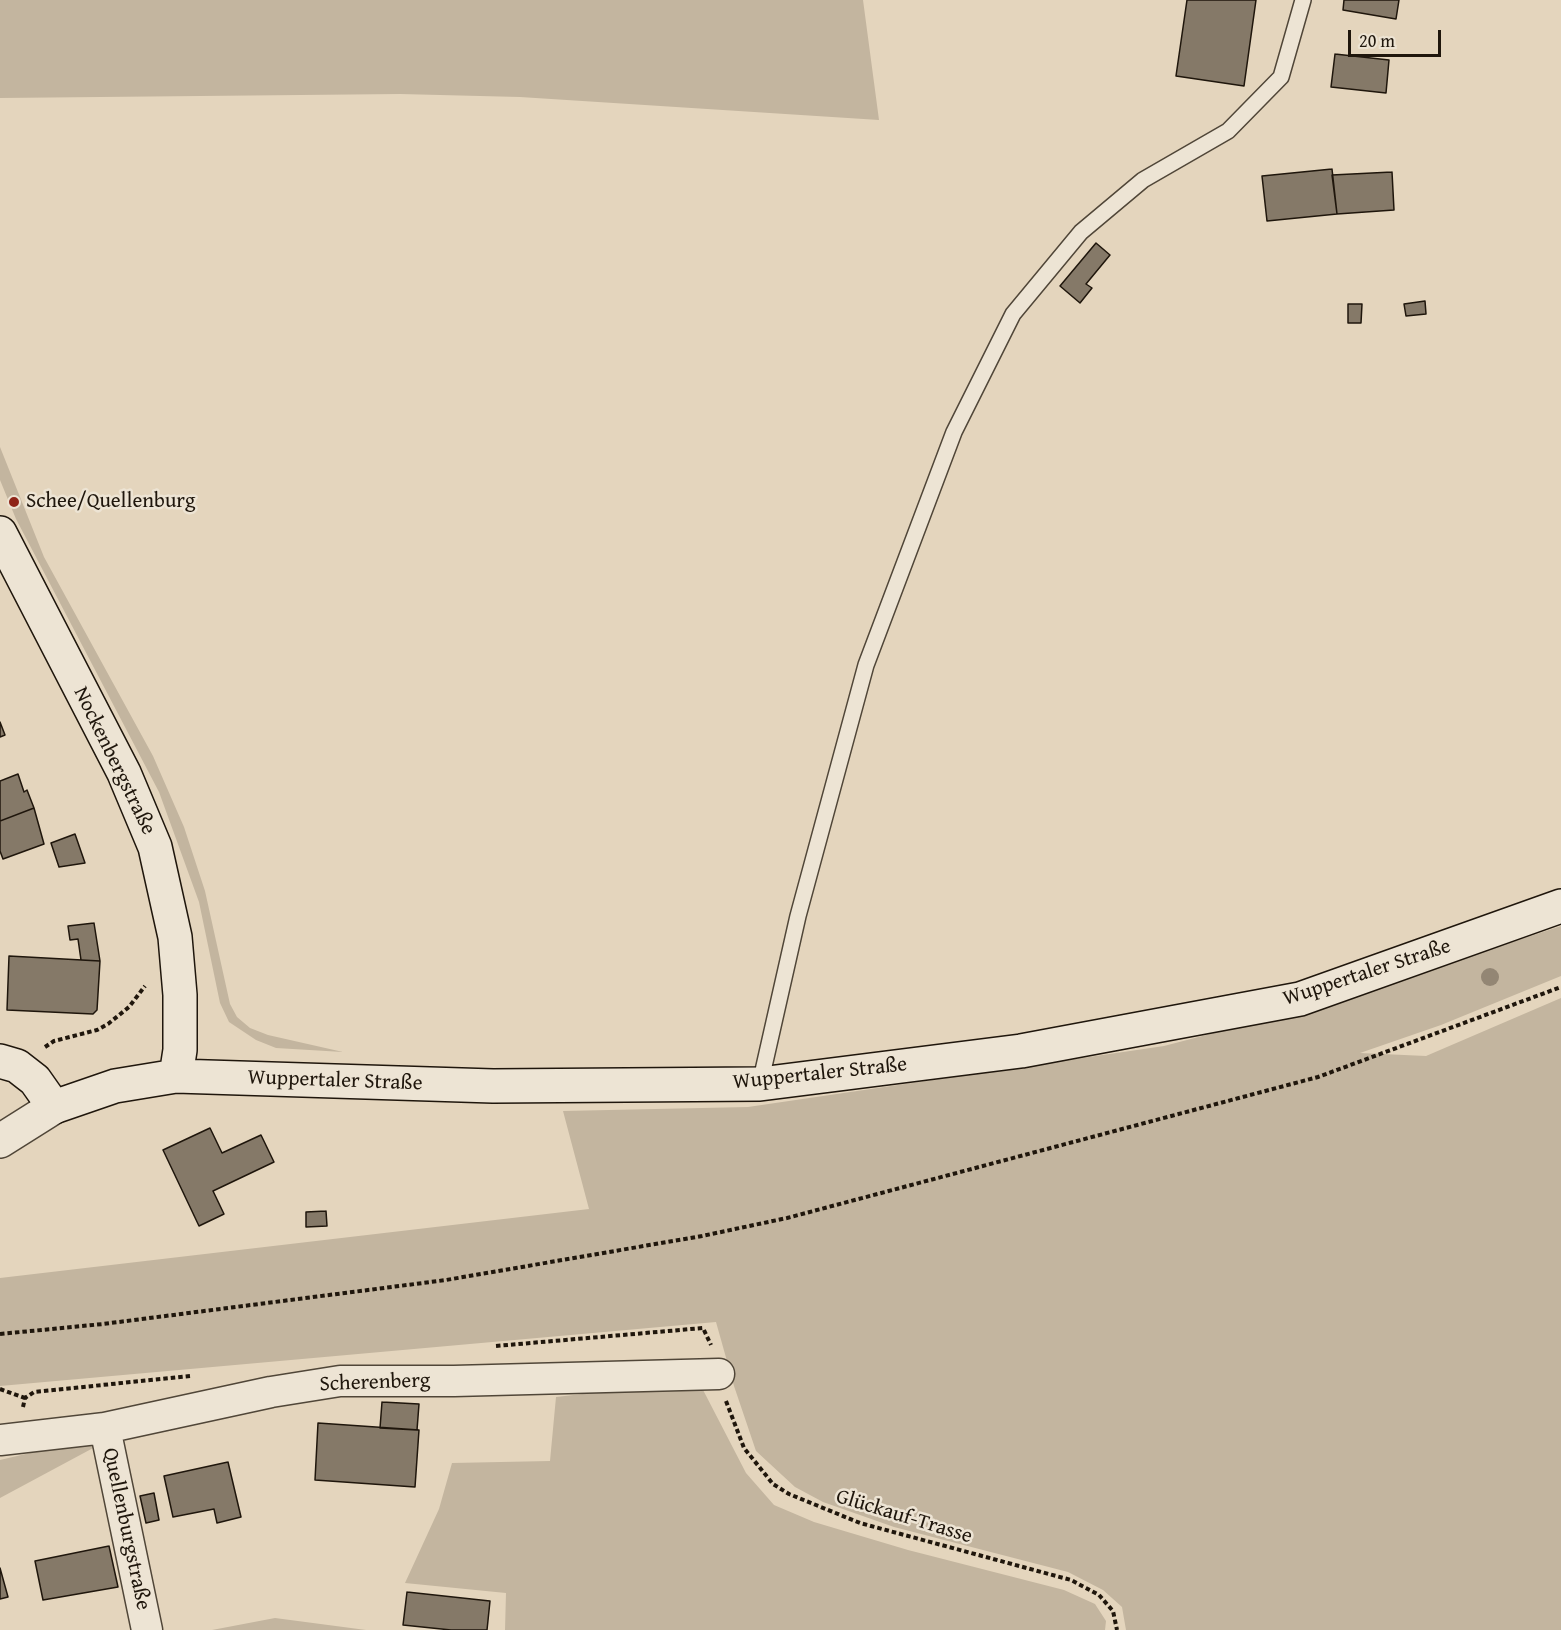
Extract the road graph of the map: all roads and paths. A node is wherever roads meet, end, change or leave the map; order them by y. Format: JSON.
{"nodes":[{"id":1,"x":1303,"y":0,"type":"edge"},
{"id":2,"x":0,"y":533,"type":"edge"},
{"id":3,"x":1561,"y":906,"type":"edge"},
{"id":4,"x":178,"y":964,"type":"junction"},
{"id":5,"x":1561,"y":987,"type":"edge"},
{"id":6,"x":8,"y":1063,"type":"edge"},
{"id":7,"x":176,"y":1076,"type":"junction"},
{"id":8,"x":759,"y":1084,"type":"junction"},
{"id":9,"x":54,"y":1107,"type":"junction"},
{"id":10,"x":0,"y":1141,"type":"edge"},
{"id":11,"x":0,"y":1334,"type":"edge"},
{"id":12,"x":721,"y":1384,"type":"joint"},
{"id":13,"x":0,"y":1389,"type":"edge"},
{"id":14,"x":26,"y":1398,"type":"dead end"},
{"id":15,"x":105,"y":1428,"type":"junction"},
{"id":16,"x":0,"y":1440,"type":"edge"},
{"id":17,"x":147,"y":1630,"type":"edge"},
{"id":18,"x":1117,"y":1630,"type":"edge"}],
"edges":[{"from":1,"to":8,"type":"lane"},
{"from":2,"to":4,"type":"main road","name":"Nockenbergstraße"},
{"from":3,"to":8,"type":"main road","name":"Wuppertaler Straße"},
{"from":4,"to":6,"type":"path"},
{"from":4,"to":7,"type":"main road","name":"Nockenbergstraße"},
{"from":5,"to":11,"type":"path"},
{"from":6,"to":9,"type":"main road"},
{"from":7,"to":8,"type":"main road","name":"Wuppertaler Straße"},
{"from":7,"to":9,"type":"main road","name":"Wuppertaler Straße"},
{"from":9,"to":10,"type":"main road","name":"Wuppertaler Straße"},
{"from":12,"to":15,"type":"street","name":"Scherenberg"},
{"from":12,"to":18,"type":"path","name":"Glückauf-Trasse"},
{"from":13,"to":14,"type":"path"},
{"from":15,"to":16,"type":"street","name":"Scherenberg"},
{"from":15,"to":17,"type":"street","name":"Quellenburgstraße"}]}
